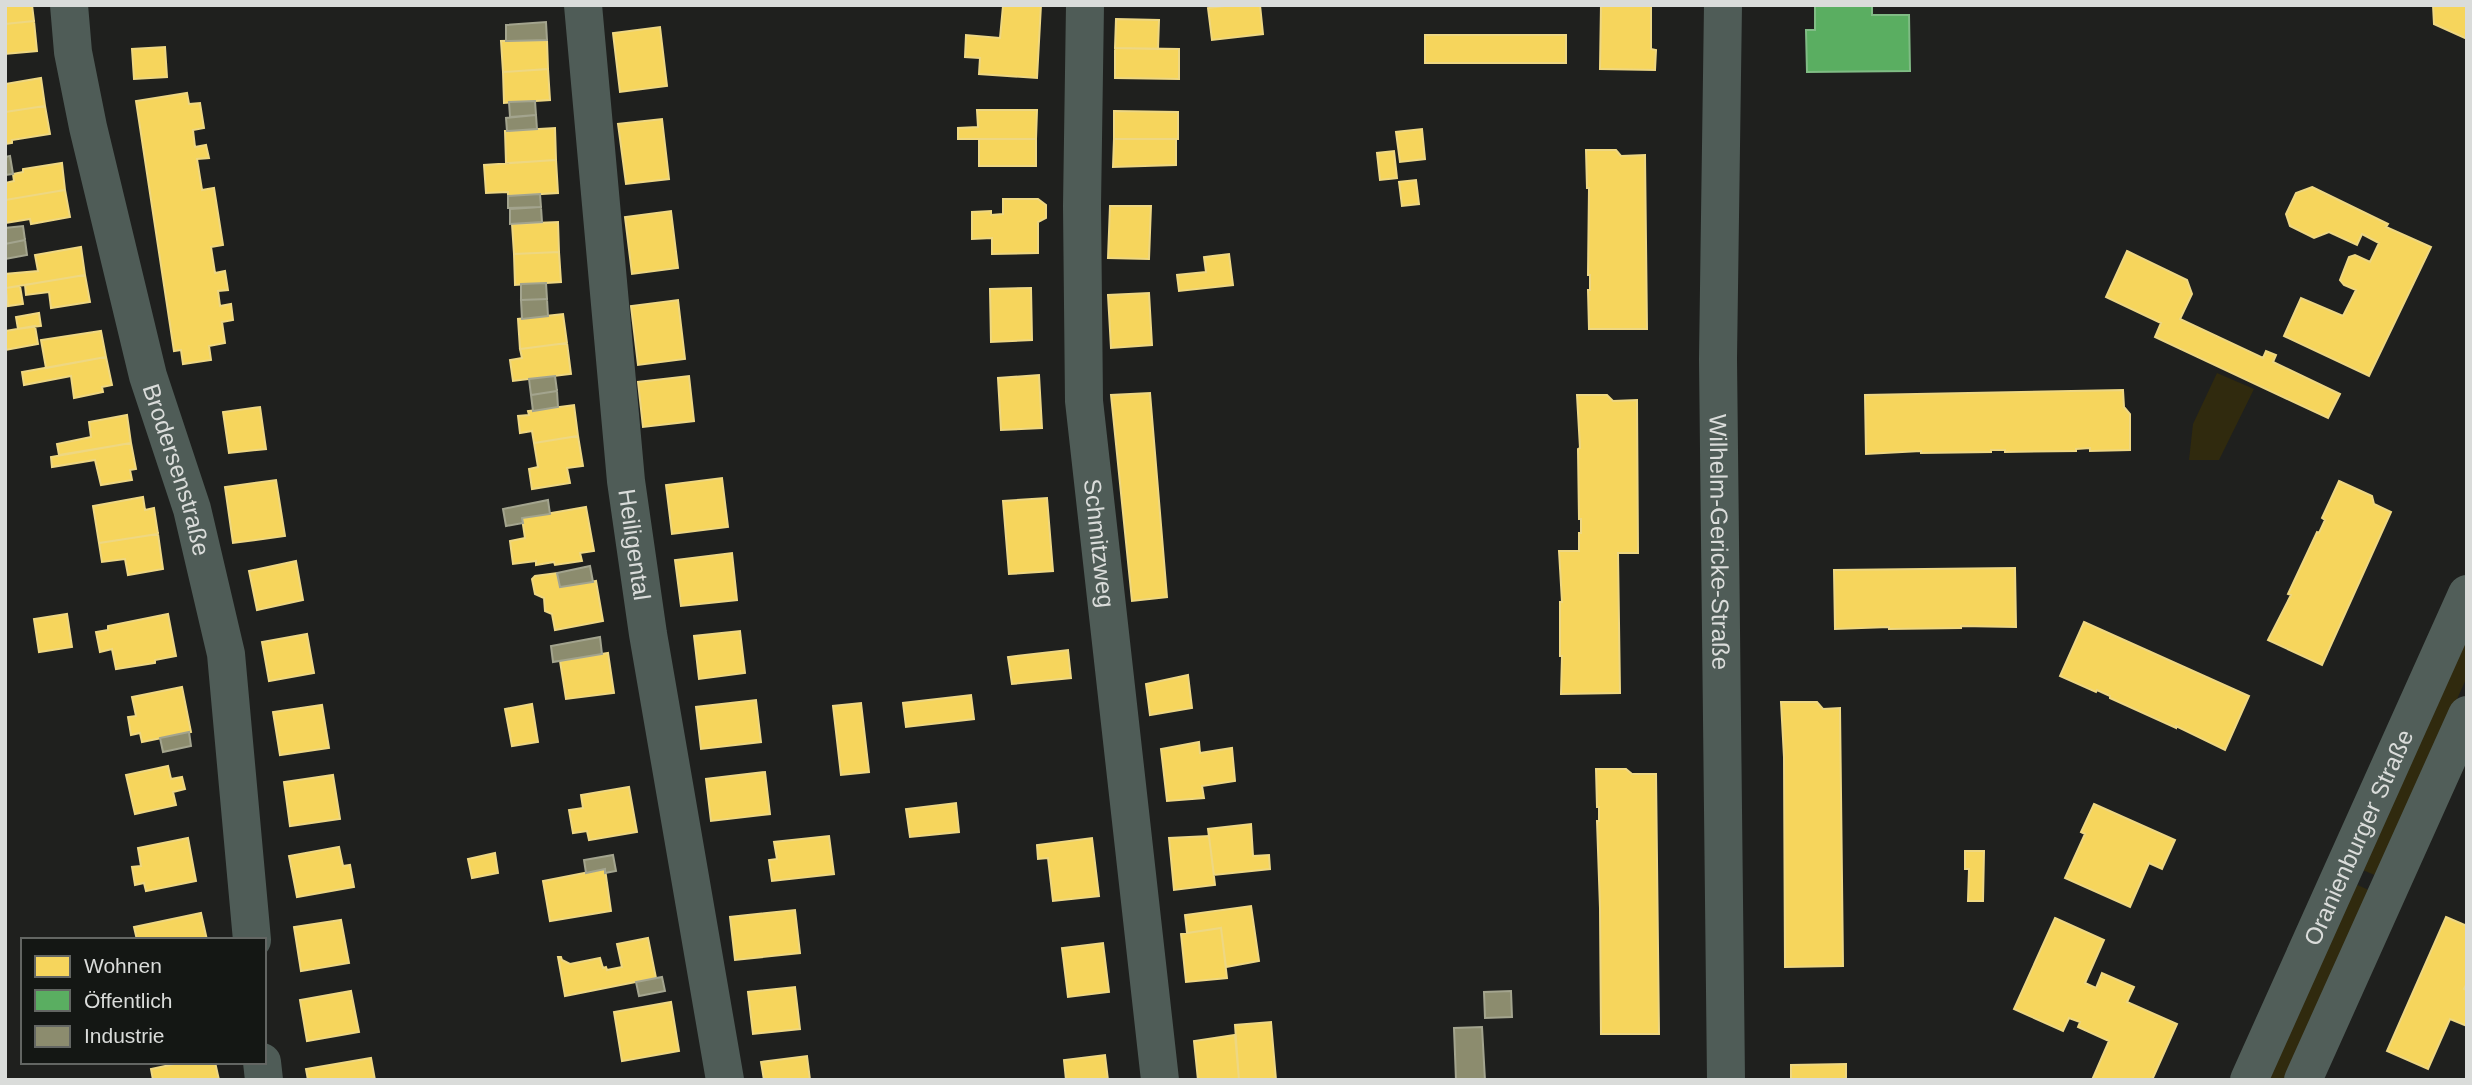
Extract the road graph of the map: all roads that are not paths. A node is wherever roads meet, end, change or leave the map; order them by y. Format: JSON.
{"nodes":[{"id":1,"x":69,"y":5,"type":"edge"},
{"id":2,"x":583,"y":5,"type":"edge"},
{"id":3,"x":1085,"y":5,"type":"edge"},
{"id":4,"x":1723,"y":5,"type":"edge"},
{"id":5,"x":2467,"y":594,"type":"edge"},
{"id":6,"x":2467,"y":715,"type":"edge"},
{"id":7,"x":252,"y":938,"type":"edge"},
{"id":8,"x":725,"y":1080,"type":"edge"},
{"id":9,"x":1160,"y":1080,"type":"edge"},
{"id":10,"x":1726,"y":1080,"type":"edge"},
{"id":11,"x":2249,"y":1080,"type":"edge"},
{"id":12,"x":2302,"y":1080,"type":"edge"}],
"edges":[{"from":1,"to":7,"type":"street","name":"Brodersenstraße"},
{"from":2,"to":8,"type":"street","name":"Heiligental"},
{"from":3,"to":9,"type":"street","name":"Schmitzweg"},
{"from":4,"to":10,"type":"street","name":"Wilhelm-Gericke-Straße"},
{"from":5,"to":11,"type":"main road","name":"Oranienburger Straße"},
{"from":6,"to":12,"type":"main road","name":"Oranienburger Straße"}]}
